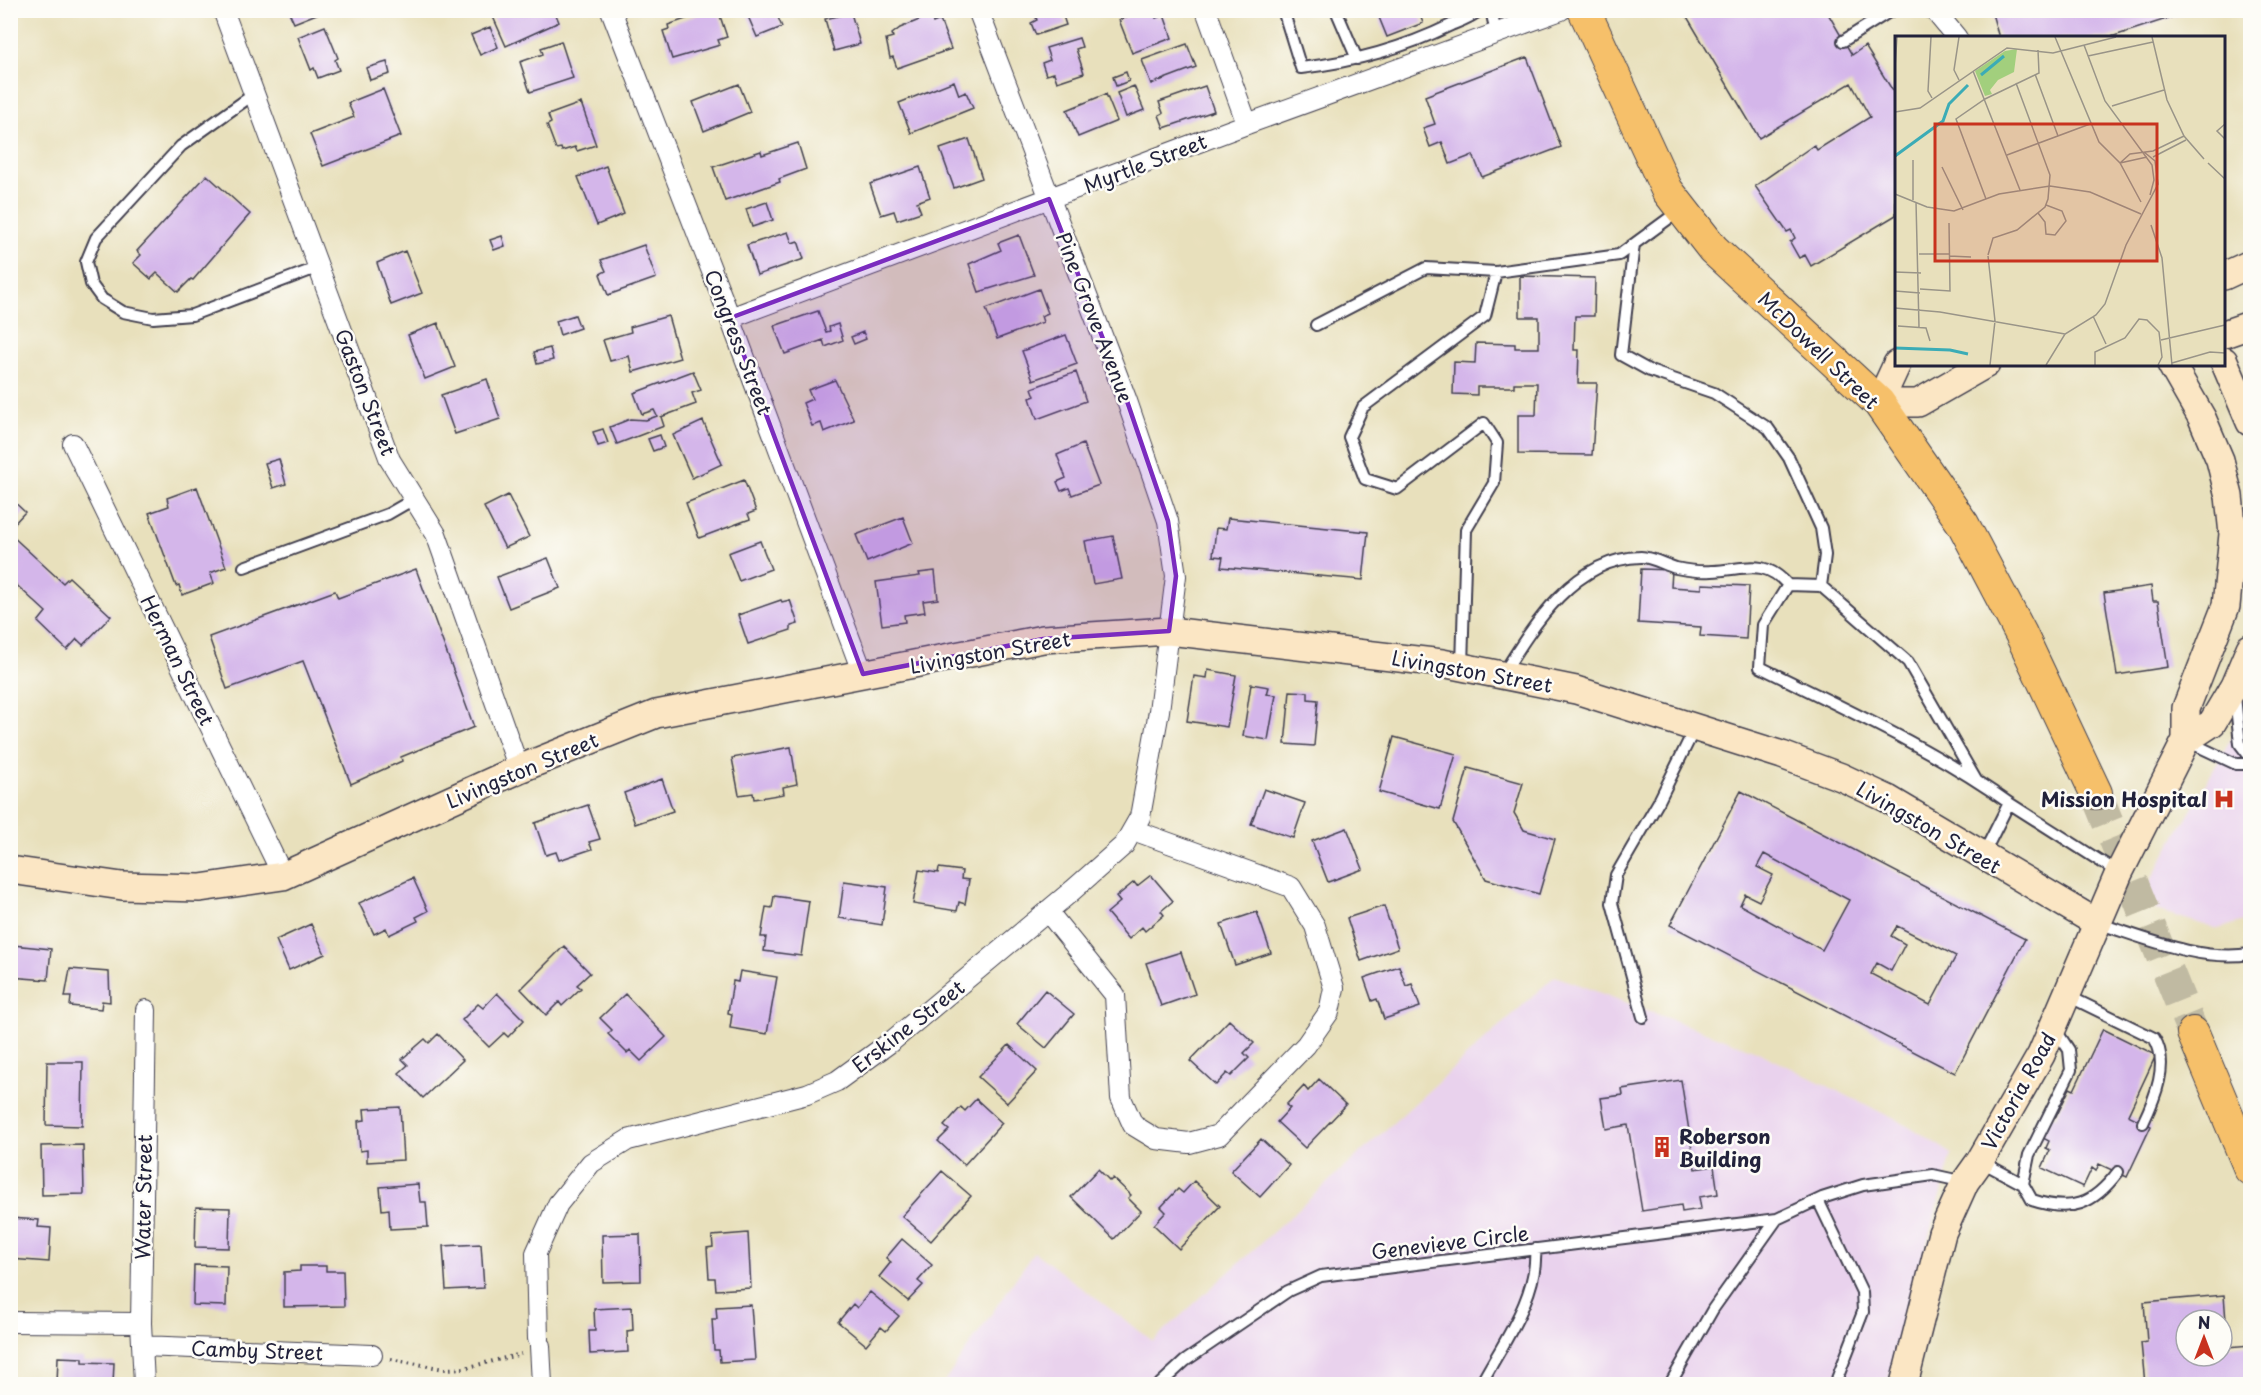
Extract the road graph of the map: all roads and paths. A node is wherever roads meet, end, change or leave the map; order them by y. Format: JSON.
{"nodes":[{"id":1,"x":223,"y":10,"type":"edge"},
{"id":2,"x":610,"y":10,"type":"edge"},
{"id":3,"x":978,"y":10,"type":"edge"},
{"id":4,"x":1206,"y":10,"type":"edge"},
{"id":5,"x":1283,"y":10,"type":"edge"},
{"id":6,"x":1336,"y":10,"type":"edge"},
{"id":7,"x":1480,"y":10,"type":"edge"},
{"id":8,"x":1491,"y":10,"type":"edge"},
{"id":9,"x":1561,"y":10,"type":"edge"},
{"id":10,"x":1584,"y":10,"type":"edge"},
{"id":11,"x":1892,"y":10,"type":"edge"},
{"id":12,"x":1934,"y":10,"type":"edge"},
{"id":13,"x":1496,"y":33,"type":"junction"},
{"id":14,"x":1955,"y":36,"type":"edge"},
{"id":15,"x":1843,"y":40,"type":"dead end"},
{"id":16,"x":1357,"y":59,"type":"junction"},
{"id":17,"x":254,"y":94,"type":"junction"},
{"id":18,"x":1247,"y":124,"type":"junction"},
{"id":19,"x":1049,"y":199,"type":"junction"},
{"id":20,"x":1682,"y":209,"type":"junction"},
{"id":21,"x":1634,"y":244,"type":"junction"},
{"id":22,"x":2250,"y":264,"type":"edge"},
{"id":23,"x":318,"y":267,"type":"junction"},
{"id":24,"x":1496,"y":272,"type":"junction"},
{"id":25,"x":2225,"y":275,"type":"edge"},
{"id":26,"x":730,"y":318,"type":"junction"},
{"id":27,"x":1316,"y":325,"type":"dead end"},
{"id":28,"x":2250,"y":325,"type":"edge"},
{"id":29,"x":2225,"y":333,"type":"edge"},
{"id":30,"x":1896,"y":366,"type":"edge"},
{"id":31,"x":1983,"y":366,"type":"edge"},
{"id":32,"x":2172,"y":366,"type":"edge"},
{"id":33,"x":2225,"y":366,"type":"edge"},
{"id":34,"x":1879,"y":403,"type":"junction"},
{"id":35,"x":2250,"y":422,"type":"edge"},
{"id":36,"x":73,"y":444,"type":"dead end"},
{"id":37,"x":414,"y":499,"type":"junction"},
{"id":38,"x":244,"y":567,"type":"dead end"},
{"id":39,"x":1788,"y":585,"type":"junction"},
{"id":40,"x":1821,"y":586,"type":"junction"},
{"id":41,"x":1169,"y":631,"type":"junction"},
{"id":42,"x":2250,"y":648,"type":"edge"},
{"id":43,"x":1462,"y":666,"type":"junction"},
{"id":44,"x":863,"y":674,"type":"junction"},
{"id":45,"x":1503,"y":674,"type":"junction"},
{"id":46,"x":2234,"y":686,"type":"junction"},
{"id":47,"x":1695,"y":728,"type":"junction"},
{"id":48,"x":2186,"y":740,"type":"junction"},
{"id":49,"x":2250,"y":757,"type":"edge"},
{"id":50,"x":2250,"y":764,"type":"edge"},
{"id":51,"x":519,"y":769,"type":"junction"},
{"id":52,"x":1976,"y":780,"type":"junction"},
{"id":53,"x":2096,"y":793,"type":"tunnel mouth"},
{"id":54,"x":2009,"y":803,"type":"junction"},
{"id":55,"x":1133,"y":830,"type":"junction"},
{"id":56,"x":1982,"y":857,"type":"junction"},
{"id":57,"x":10,"y":870,"type":"edge"},
{"id":58,"x":2119,"y":873,"type":"junction"},
{"id":59,"x":283,"y":876,"type":"junction"},
{"id":60,"x":1048,"y":912,"type":"junction"},
{"id":61,"x":2097,"y":923,"type":"junction"},
{"id":62,"x":2250,"y":954,"type":"edge"},
{"id":63,"x":2066,"y":996,"type":"junction"},
{"id":64,"x":146,"y":1010,"type":"dead end"},
{"id":65,"x":1643,"y":1017,"type":"dead end"},
{"id":66,"x":2054,"y":1026,"type":"junction"},
{"id":67,"x":2193,"y":1033,"type":"tunnel mouth"},
{"id":68,"x":2143,"y":1123,"type":"dead end"},
{"id":69,"x":2250,"y":1169,"type":"edge"},
{"id":70,"x":1972,"y":1172,"type":"junction"},
{"id":71,"x":2118,"y":1172,"type":"dead end"},
{"id":72,"x":2023,"y":1184,"type":"junction"},
{"id":73,"x":1818,"y":1200,"type":"junction"},
{"id":74,"x":1778,"y":1219,"type":"junction"},
{"id":75,"x":1535,"y":1249,"type":"junction"},
{"id":76,"x":10,"y":1322,"type":"edge"},
{"id":77,"x":141,"y":1323,"type":"junction"},
{"id":78,"x":142,"y":1346,"type":"junction"},
{"id":79,"x":539,"y":1346,"type":"junction"},
{"id":80,"x":372,"y":1355,"type":"joint"},
{"id":81,"x":144,"y":1384,"type":"edge"},
{"id":82,"x":542,"y":1384,"type":"edge"},
{"id":83,"x":1160,"y":1384,"type":"edge"},
{"id":84,"x":1481,"y":1384,"type":"edge"},
{"id":85,"x":1670,"y":1384,"type":"edge"},
{"id":86,"x":1835,"y":1384,"type":"edge"},
{"id":87,"x":1904,"y":1384,"type":"edge"}],
"edges":[{"from":1,"to":17,"type":"street","name":"Gaston Street"},
{"from":2,"to":26,"type":"street","name":"Congress Street"},
{"from":3,"to":19,"type":"street","name":"Pine Grove Avenue"},
{"from":4,"to":18,"type":"street"},
{"from":5,"to":16,"type":"lane"},
{"from":6,"to":16,"type":"lane"},
{"from":7,"to":16,"type":"lane"},
{"from":8,"to":13,"type":"lane"},
{"from":9,"to":13,"type":"street","name":"Myrtle Street"},
{"from":10,"to":20,"type":"main road","name":"McDowell Street"},
{"from":11,"to":15,"type":"lane"},
{"from":12,"to":14,"type":"street"},
{"from":13,"to":18,"type":"street","name":"Myrtle Street"},
{"from":17,"to":23,"type":"street","name":"Gaston Street"},
{"from":17,"to":23,"type":"lane"},
{"from":18,"to":19,"type":"street","name":"Myrtle Street"},
{"from":19,"to":26,"type":"street","name":"Myrtle Street"},
{"from":19,"to":41,"type":"street","name":"Pine Grove Avenue"},
{"from":20,"to":21,"type":"lane"},
{"from":20,"to":34,"type":"main road","name":"McDowell Street"},
{"from":21,"to":24,"type":"lane"},
{"from":21,"to":40,"type":"lane"},
{"from":22,"to":25,"type":"street"},
{"from":23,"to":37,"type":"street","name":"Gaston Street"},
{"from":24,"to":27,"type":"lane"},
{"from":24,"to":43,"type":"lane"},
{"from":26,"to":44,"type":"street","name":"Congress Street"},
{"from":28,"to":29,"type":"street"},
{"from":30,"to":34,"type":"street"},
{"from":31,"to":34,"type":"street"},
{"from":32,"to":48,"type":"street","name":"Victoria Road"},
{"from":33,"to":35,"type":"street"},
{"from":34,"to":53,"type":"main road","name":"McDowell Street"},
{"from":36,"to":59,"type":"street","name":"Herman Street"},
{"from":37,"to":38,"type":"lane"},
{"from":37,"to":51,"type":"street","name":"Gaston Street"},
{"from":39,"to":40,"type":"lane"},
{"from":39,"to":45,"type":"lane"},
{"from":39,"to":52,"type":"lane"},
{"from":40,"to":52,"type":"lane"},
{"from":41,"to":43,"type":"street","name":"Livingston Street"},
{"from":41,"to":44,"type":"street","name":"Livingston Street"},
{"from":41,"to":55,"type":"street","name":"Erskine Street"},
{"from":42,"to":46,"type":"street"},
{"from":43,"to":45,"type":"street","name":"Livingston Street"},
{"from":44,"to":51,"type":"street","name":"Livingston Street"},
{"from":45,"to":47,"type":"street","name":"Livingston Street"},
{"from":46,"to":48,"type":"street"},
{"from":46,"to":49,"type":"lane"},
{"from":47,"to":56,"type":"street","name":"Livingston Street"},
{"from":47,"to":65,"type":"lane"},
{"from":48,"to":50,"type":"lane"},
{"from":48,"to":58,"type":"street","name":"Victoria Road"},
{"from":51,"to":59,"type":"street","name":"Livingston Street"},
{"from":52,"to":54,"type":"lane"},
{"from":54,"to":56,"type":"lane"},
{"from":54,"to":58,"type":"lane"},
{"from":55,"to":60,"type":"street","name":"Erskine Street"},
{"from":55,"to":60,"type":"street"},
{"from":56,"to":61,"type":"street","name":"Livingston Street"},
{"from":57,"to":59,"type":"street","name":"Livingston Street"},
{"from":58,"to":61,"type":"street","name":"Victoria Road"},
{"from":60,"to":79,"type":"street","name":"Erskine Street"},
{"from":61,"to":62,"type":"lane"},
{"from":61,"to":63,"type":"street","name":"Victoria Road"},
{"from":63,"to":66,"type":"street","name":"Victoria Road"},
{"from":63,"to":68,"type":"lane"},
{"from":64,"to":77,"type":"street","name":"Water Street"},
{"from":66,"to":70,"type":"street","name":"Victoria Road"},
{"from":66,"to":72,"type":"lane"},
{"from":67,"to":69,"type":"main road"},
{"from":70,"to":72,"type":"lane"},
{"from":70,"to":73,"type":"lane"},
{"from":70,"to":87,"type":"street","name":"Victoria Road"},
{"from":71,"to":72,"type":"lane"},
{"from":73,"to":74,"type":"lane"},
{"from":73,"to":86,"type":"lane"},
{"from":74,"to":75,"type":"lane","name":"Genevieve Circle"},
{"from":74,"to":85,"type":"lane"},
{"from":75,"to":83,"type":"lane","name":"Genevieve Circle"},
{"from":75,"to":84,"type":"lane"},
{"from":76,"to":77,"type":"street"},
{"from":77,"to":78,"type":"street","name":"Water Street"},
{"from":78,"to":80,"type":"street","name":"Camby Street"},
{"from":78,"to":81,"type":"street","name":"Water Street"},
{"from":79,"to":80,"type":"path"},
{"from":79,"to":82,"type":"street","name":"Erskine Street"}]}
